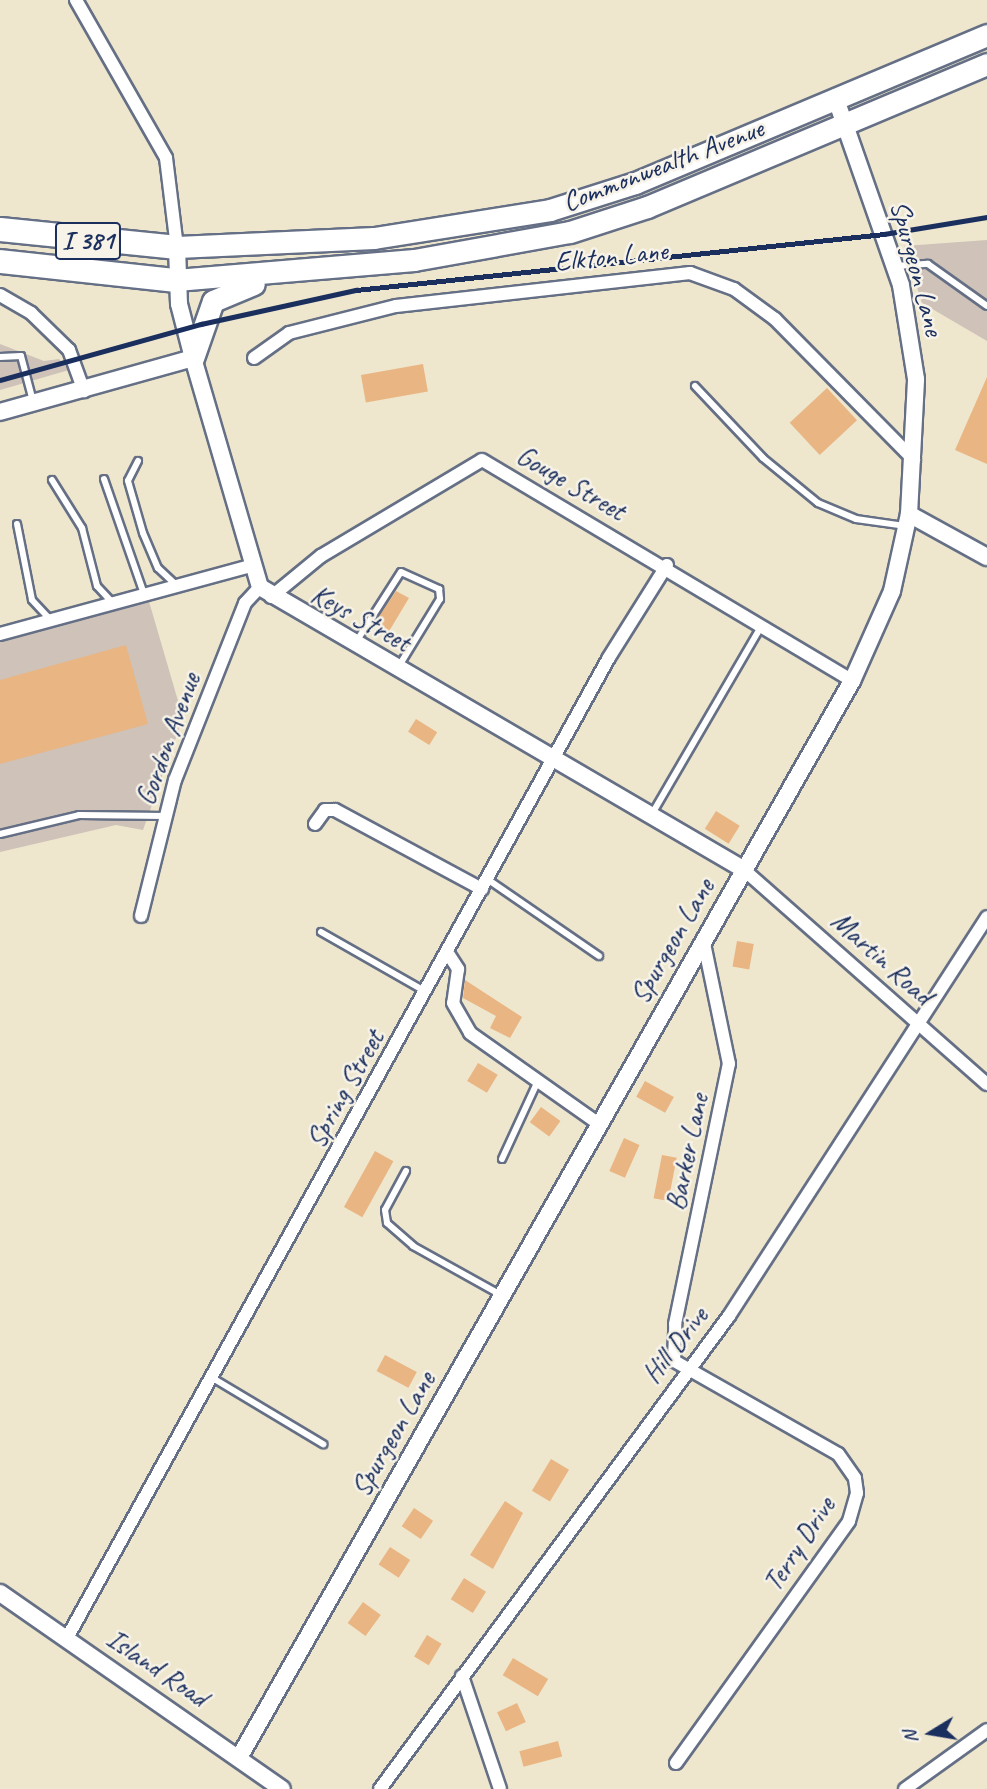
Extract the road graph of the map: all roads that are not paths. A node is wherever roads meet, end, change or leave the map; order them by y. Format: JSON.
{"nodes":[{"id":1,"x":76,"y":0,"type":"edge"},
{"id":2,"x":987,"y":35,"type":"edge"},
{"id":3,"x":987,"y":64,"type":"edge"},
{"id":4,"x":835,"y":97,"type":"junction"},
{"id":5,"x":845,"y":122,"type":"junction"},
{"id":6,"x":612,"y":191,"type":"junction"},
{"id":7,"x":620,"y":217,"type":"junction"},
{"id":8,"x":0,"y":229,"type":"edge"},
{"id":9,"x":374,"y":237,"type":"junction"},
{"id":10,"x":177,"y":247,"type":"junction"},
{"id":11,"x":0,"y":261,"type":"edge"},
{"id":12,"x":378,"y":264,"type":"junction"},
{"id":13,"x":894,"y":266,"type":"junction"},
{"id":14,"x":292,"y":273,"type":"junction"},
{"id":15,"x":176,"y":280,"type":"junction"},
{"id":16,"x":0,"y":295,"type":"edge"},
{"id":17,"x":987,"y":306,"type":"edge"},
{"id":18,"x":0,"y":357,"type":"edge"},
{"id":19,"x":193,"y":358,"type":"junction"},
{"id":20,"x":254,"y":358,"type":"dead end"},
{"id":21,"x":695,"y":386,"type":"dead end"},
{"id":22,"x":84,"y":391,"type":"junction"},
{"id":23,"x":33,"y":402,"type":"junction"},
{"id":24,"x":0,"y":412,"type":"edge"},
{"id":25,"x":138,"y":461,"type":"dead end"},
{"id":26,"x":915,"y":461,"type":"junction"},
{"id":27,"x":104,"y":479,"type":"dead end"},
{"id":28,"x":52,"y":480,"type":"dead end"},
{"id":29,"x":908,"y":520,"type":"junction"},
{"id":30,"x":18,"y":524,"type":"dead end"},
{"id":31,"x":987,"y":558,"type":"edge"},
{"id":32,"x":667,"y":565,"type":"junction"},
{"id":33,"x":250,"y":566,"type":"junction"},
{"id":34,"x":176,"y":585,"type":"junction"},
{"id":35,"x":265,"y":592,"type":"junction"},
{"id":36,"x":144,"y":594,"type":"junction"},
{"id":37,"x":112,"y":602,"type":"junction"},
{"id":38,"x":50,"y":620,"type":"junction"},
{"id":39,"x":762,"y":626,"type":"junction"},
{"id":40,"x":0,"y":634,"type":"edge"},
{"id":41,"x":355,"y":643,"type":"junction"},
{"id":42,"x":398,"y":668,"type":"junction"},
{"id":43,"x":852,"y":681,"type":"junction"},
{"id":44,"x":552,"y":761,"type":"junction"},
{"id":45,"x":165,"y":816,"type":"junction"},
{"id":46,"x":649,"y":818,"type":"junction"},
{"id":47,"x":315,"y":824,"type":"dead end"},
{"id":48,"x":0,"y":834,"type":"edge"},
{"id":49,"x":743,"y":869,"type":"junction"},
{"id":50,"x":484,"y":884,"type":"junction"},
{"id":51,"x":141,"y":916,"type":"dead end"},
{"id":52,"x":987,"y":917,"type":"edge"},
{"id":53,"x":321,"y":932,"type":"dead end"},
{"id":54,"x":703,"y":939,"type":"junction"},
{"id":55,"x":449,"y":955,"type":"junction"},
{"id":56,"x":599,"y":957,"type":"dead end"},
{"id":57,"x":428,"y":993,"type":"junction"},
{"id":58,"x":915,"y":1022,"type":"junction"},
{"id":59,"x":987,"y":1084,"type":"edge"},
{"id":60,"x":536,"y":1085,"type":"junction"},
{"id":61,"x":599,"y":1124,"type":"junction"},
{"id":62,"x":502,"y":1159,"type":"dead end"},
{"id":63,"x":405,"y":1171,"type":"dead end"},
{"id":64,"x":503,"y":1296,"type":"junction"},
{"id":65,"x":684,"y":1371,"type":"junction"},
{"id":66,"x":211,"y":1377,"type":"junction"},
{"id":67,"x":323,"y":1444,"type":"dead end"},
{"id":68,"x":0,"y":1592,"type":"edge"},
{"id":69,"x":67,"y":1638,"type":"junction"},
{"id":70,"x":462,"y":1676,"type":"junction"},
{"id":71,"x":987,"y":1730,"type":"edge"},
{"id":72,"x":240,"y":1756,"type":"junction"},
{"id":73,"x":676,"y":1763,"type":"dead end"},
{"id":74,"x":282,"y":1789,"type":"edge"},
{"id":75,"x":380,"y":1789,"type":"edge"},
{"id":76,"x":500,"y":1789,"type":"edge"},
{"id":77,"x":905,"y":1789,"type":"edge"}],
"edges":[{"from":1,"to":10,"type":"street"},
{"from":2,"to":4,"type":"highway","name":"Commonwealth Avenue"},
{"from":3,"to":5,"type":"highway","name":"Commonwealth Avenue"},
{"from":4,"to":5,"type":"street","name":"Spurgeon Lane"},
{"from":4,"to":6,"type":"highway","name":"Commonwealth Avenue"},
{"from":5,"to":7,"type":"highway","name":"Commonwealth Avenue"},
{"from":5,"to":13,"type":"street","name":"Spurgeon Lane"},
{"from":6,"to":7,"type":"highway"},
{"from":6,"to":9,"type":"highway","name":"Commonwealth Avenue"},
{"from":7,"to":12,"type":"highway","name":"Commonwealth Avenue"},
{"from":8,"to":10,"type":"highway","number":"I 381"},
{"from":9,"to":10,"type":"highway","name":"Commonwealth Avenue"},
{"from":9,"to":12,"type":"highway"},
{"from":10,"to":15,"type":"street"},
{"from":11,"to":15,"type":"highway","number":"I 381"},
{"from":12,"to":14,"type":"highway","name":"Commonwealth Avenue"},
{"from":13,"to":17,"type":"lane"},
{"from":13,"to":26,"type":"street","name":"Spurgeon Lane"},
{"from":14,"to":15,"type":"highway","name":"Commonwealth Avenue"},
{"from":14,"to":19,"type":"highway"},
{"from":15,"to":19,"type":"street"},
{"from":16,"to":22,"type":"street"},
{"from":18,"to":23,"type":"lane"},
{"from":19,"to":22,"type":"street"},
{"from":19,"to":33,"type":"street"},
{"from":20,"to":26,"type":"street","name":"Elkton Lane"},
{"from":21,"to":29,"type":"lane"},
{"from":22,"to":23,"type":"street"},
{"from":23,"to":24,"type":"street"},
{"from":25,"to":34,"type":"lane"},
{"from":26,"to":29,"type":"street","name":"Spurgeon Lane"},
{"from":27,"to":36,"type":"lane"},
{"from":28,"to":37,"type":"lane"},
{"from":29,"to":31,"type":"street"},
{"from":29,"to":43,"type":"street","name":"Spurgeon Lane"},
{"from":30,"to":38,"type":"lane"},
{"from":32,"to":35,"type":"street","name":"Gouge Street"},
{"from":32,"to":39,"type":"street","name":"Gouge Street"},
{"from":32,"to":44,"type":"street","name":"Spring Street"},
{"from":33,"to":34,"type":"street"},
{"from":33,"to":35,"type":"street"},
{"from":34,"to":36,"type":"street"},
{"from":35,"to":41,"type":"street","name":"Keys Street"},
{"from":35,"to":45,"type":"street","name":"Gordon Avenue"},
{"from":36,"to":37,"type":"street"},
{"from":37,"to":38,"type":"street"},
{"from":38,"to":40,"type":"street"},
{"from":39,"to":43,"type":"street","name":"Gouge Street"},
{"from":39,"to":46,"type":"lane"},
{"from":41,"to":42,"type":"street","name":"Keys Street"},
{"from":41,"to":42,"type":"lane"},
{"from":42,"to":44,"type":"street","name":"Keys Street"},
{"from":43,"to":49,"type":"street","name":"Spurgeon Lane"},
{"from":44,"to":46,"type":"street","name":"Keys Street"},
{"from":44,"to":50,"type":"street","name":"Spring Street"},
{"from":45,"to":48,"type":"lane"},
{"from":45,"to":51,"type":"street","name":"Gordon Avenue"},
{"from":46,"to":49,"type":"street","name":"Keys Street"},
{"from":47,"to":50,"type":"street"},
{"from":49,"to":54,"type":"street","name":"Spurgeon Lane"},
{"from":49,"to":58,"type":"street","name":"Martin Road"},
{"from":50,"to":55,"type":"street","name":"Spring Street"},
{"from":50,"to":56,"type":"lane"},
{"from":52,"to":58,"type":"street","name":"Hill Drive"},
{"from":53,"to":57,"type":"lane"},
{"from":54,"to":61,"type":"street","name":"Spurgeon Lane"},
{"from":54,"to":65,"type":"street","name":"Barker Lane"},
{"from":55,"to":57,"type":"street","name":"Spring Street"},
{"from":55,"to":60,"type":"street"},
{"from":57,"to":66,"type":"street","name":"Spring Street"},
{"from":58,"to":59,"type":"street","name":"Martin Road"},
{"from":58,"to":65,"type":"street","name":"Hill Drive"},
{"from":60,"to":61,"type":"street"},
{"from":60,"to":62,"type":"lane"},
{"from":61,"to":64,"type":"street","name":"Spurgeon Lane"},
{"from":63,"to":64,"type":"lane"},
{"from":64,"to":72,"type":"street","name":"Spurgeon Lane"},
{"from":65,"to":70,"type":"street","name":"Hill Drive"},
{"from":65,"to":73,"type":"street","name":"Terry Drive"},
{"from":66,"to":67,"type":"lane"},
{"from":66,"to":69,"type":"street","name":"Spring Street"},
{"from":68,"to":69,"type":"street","name":"Island Road"},
{"from":69,"to":72,"type":"street","name":"Island Road"},
{"from":70,"to":75,"type":"street","name":"Hill Drive"},
{"from":70,"to":76,"type":"street"},
{"from":71,"to":77,"type":"street"},
{"from":72,"to":74,"type":"street","name":"Island Road"}]}
